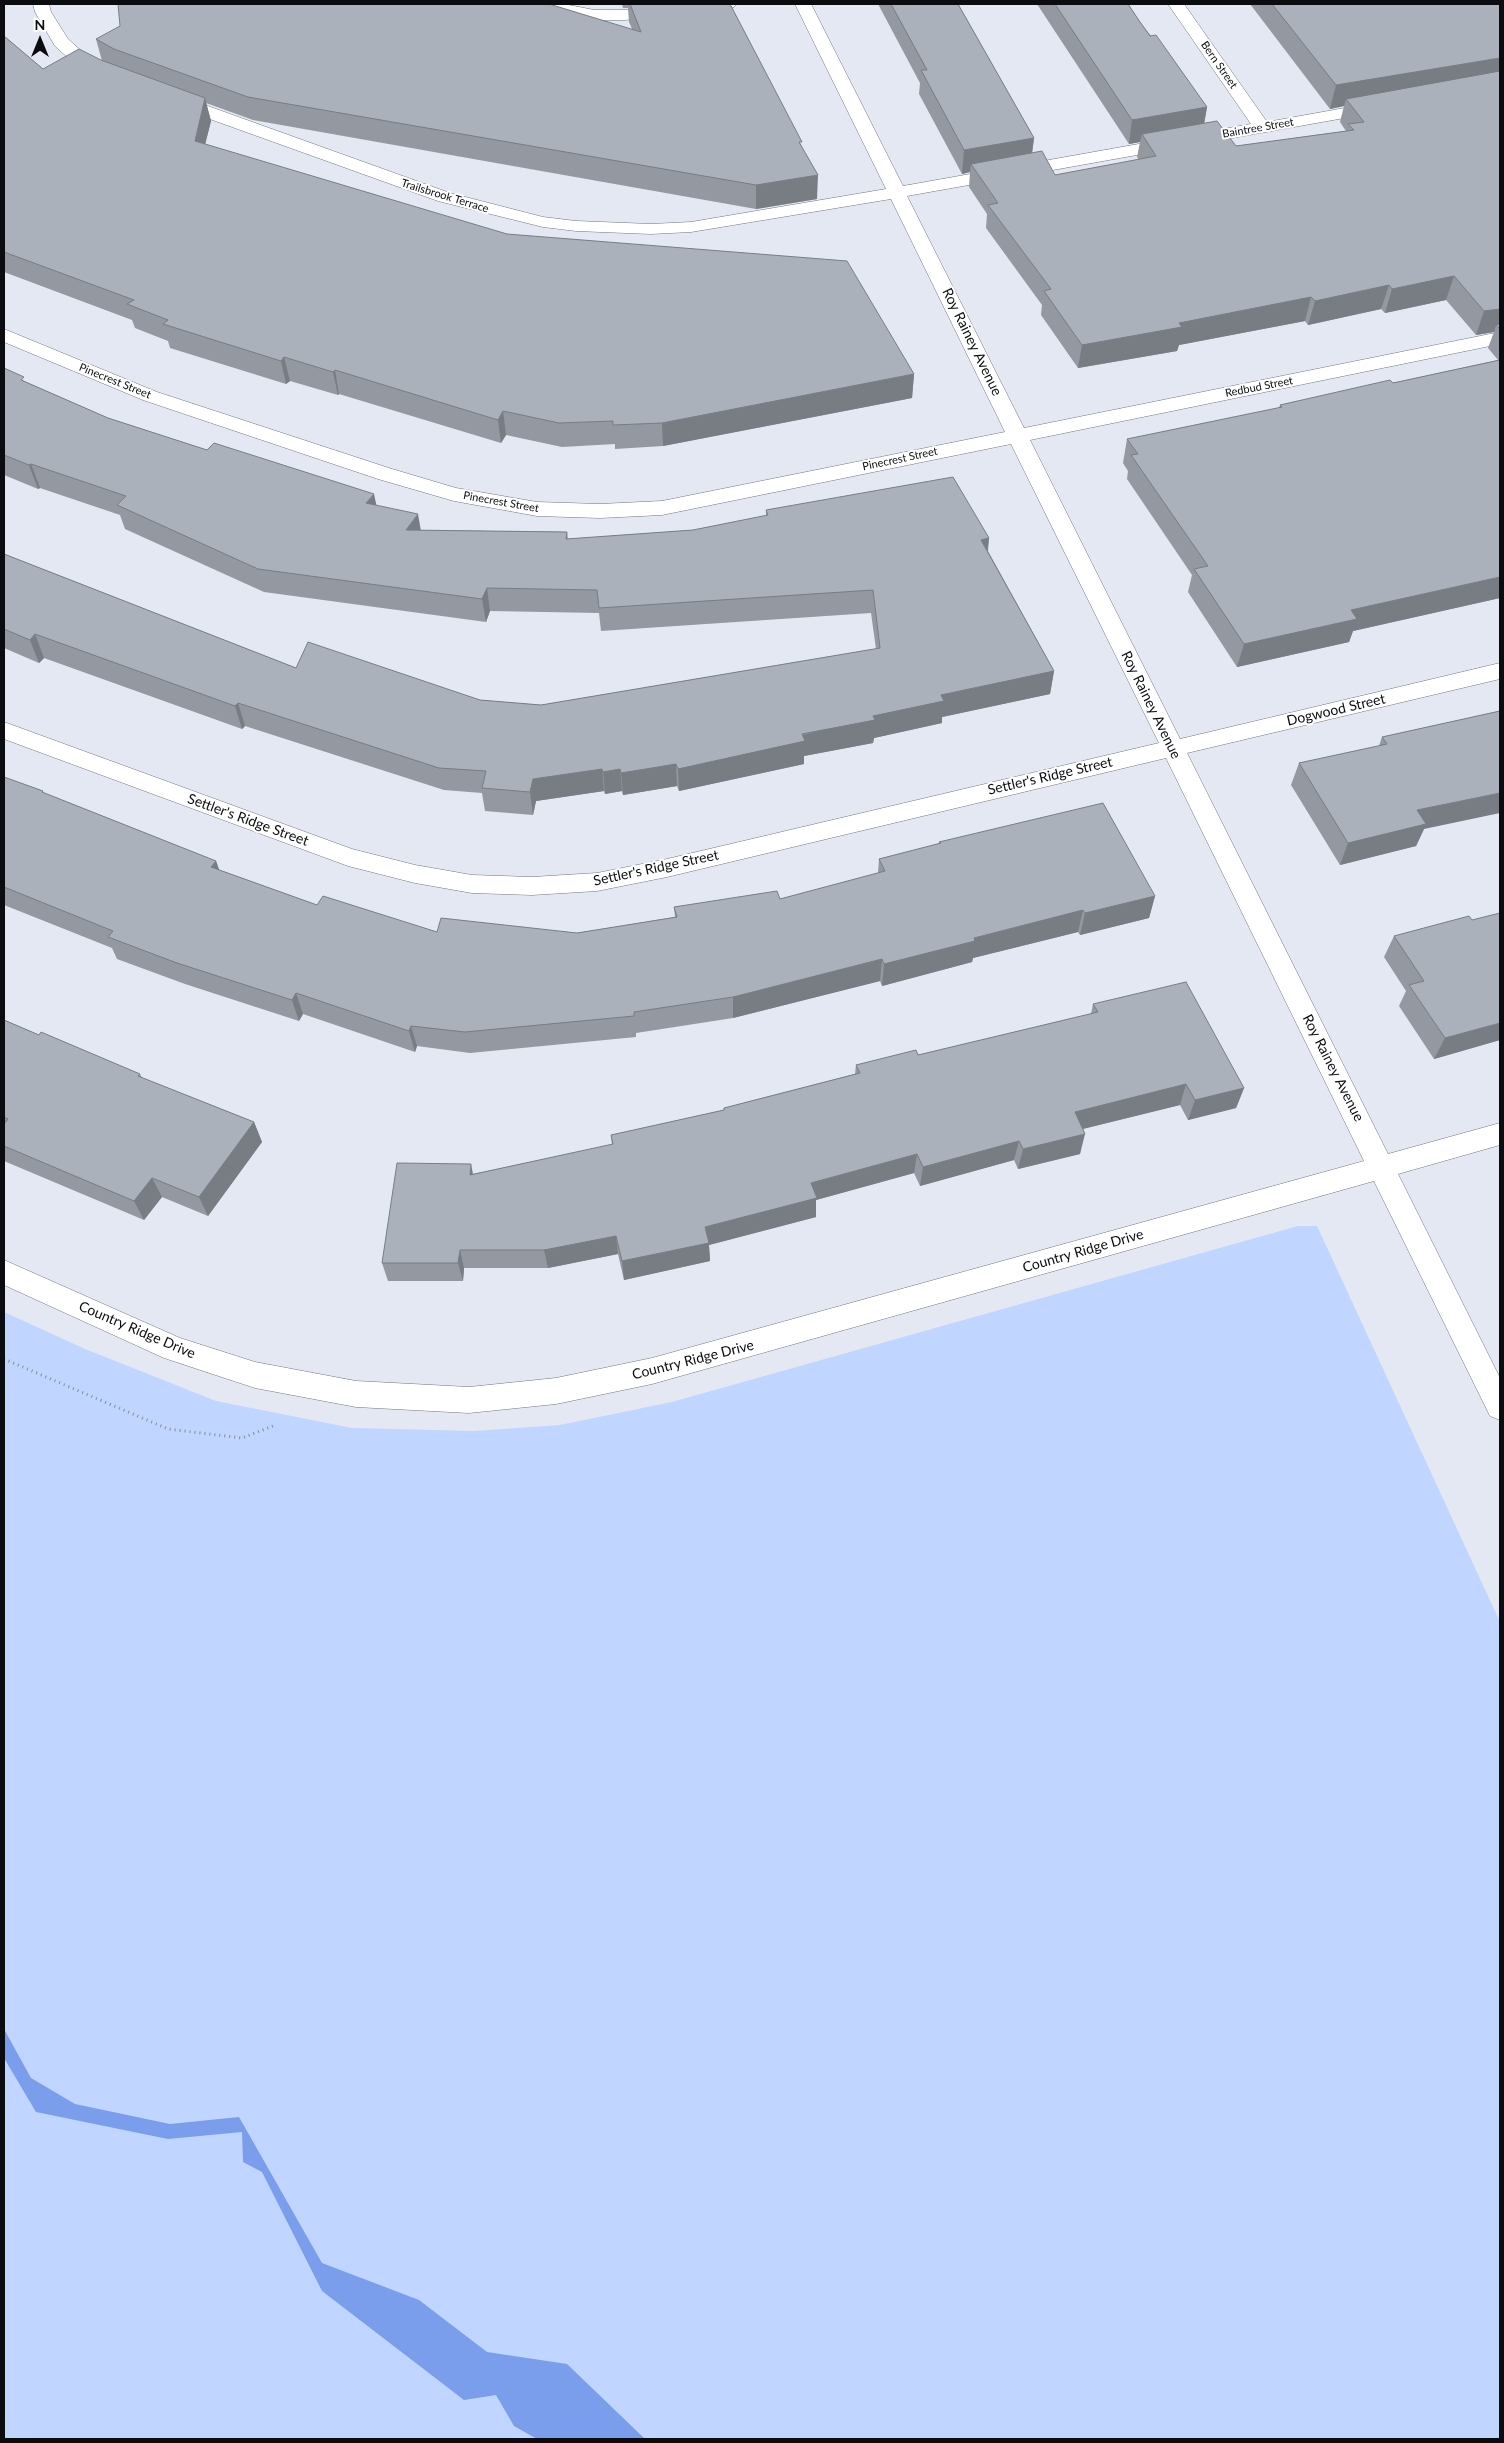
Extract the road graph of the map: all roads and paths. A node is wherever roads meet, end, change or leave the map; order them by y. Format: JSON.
{"nodes":[{"id":1,"x":41,"y":4,"type":"edge"},
{"id":2,"x":543,"y":4,"type":"edge"},
{"id":3,"x":728,"y":4,"type":"edge"},
{"id":4,"x":803,"y":4,"type":"edge"},
{"id":5,"x":1176,"y":4,"type":"edge"},
{"id":6,"x":123,"y":81,"type":"edge"},
{"id":7,"x":157,"y":94,"type":"edge"},
{"id":8,"x":1395,"y":104,"type":"edge"},
{"id":9,"x":1262,"y":127,"type":"junction"},
{"id":10,"x":898,"y":192,"type":"junction"},
{"id":11,"x":4,"y":335,"type":"edge"},
{"id":12,"x":1500,"y":338,"type":"edge"},
{"id":13,"x":1018,"y":435,"type":"junction"},
{"id":14,"x":1500,"y":671,"type":"edge"},
{"id":15,"x":4,"y":730,"type":"edge"},
{"id":16,"x":1172,"y":748,"type":"junction"},
{"id":17,"x":1500,"y":1134,"type":"edge"},
{"id":18,"x":1382,"y":1167,"type":"junction"},
{"id":19,"x":4,"y":1272,"type":"edge"},
{"id":20,"x":4,"y":1359,"type":"edge"},
{"id":21,"x":1500,"y":1407,"type":"edge"},
{"id":22,"x":276,"y":1424,"type":"dead end"}],
"edges":[{"from":1,"to":6,"type":"street"},
{"from":2,"to":3,"type":"street"},
{"from":4,"to":10,"type":"street","name":"Roy Rainey Avenue"},
{"from":5,"to":9,"type":"street","name":"Bern Street"},
{"from":7,"to":10,"type":"street","name":"Trailsbrook Terrace"},
{"from":8,"to":9,"type":"street","name":"Baintree Street"},
{"from":9,"to":10,"type":"street","name":"Baintree Street"},
{"from":10,"to":13,"type":"street","name":"Roy Rainey Avenue"},
{"from":11,"to":13,"type":"street","name":"Pinecrest Street"},
{"from":12,"to":13,"type":"street","name":"Redbud Street"},
{"from":13,"to":16,"type":"street","name":"Roy Rainey Avenue"},
{"from":14,"to":16,"type":"street","name":"Dogwood Street"},
{"from":15,"to":16,"type":"street","name":"Settler's Ridge Street"},
{"from":16,"to":18,"type":"street","name":"Roy Rainey Avenue"},
{"from":17,"to":18,"type":"street","name":"Country Ridge Drive"},
{"from":18,"to":19,"type":"street","name":"Country Ridge Drive"},
{"from":18,"to":21,"type":"street","name":"Roy Rainey Avenue"},
{"from":20,"to":22,"type":"path"}]}
